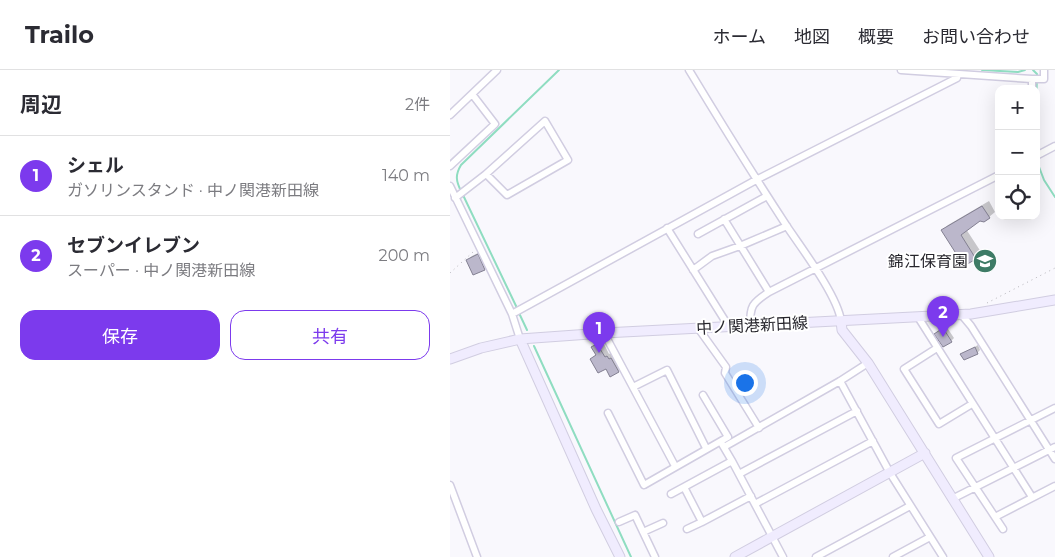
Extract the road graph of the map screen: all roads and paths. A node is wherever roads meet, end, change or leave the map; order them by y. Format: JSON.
{"nodes":[{"id":1,"x":497,"y":70,"type":"edge"},
{"id":2,"x":689,"y":70,"type":"edge"},
{"id":3,"x":901,"y":70,"type":"edge"},
{"id":4,"x":1044,"y":70,"type":"edge"},
{"id":5,"x":958,"y":74,"type":"junction"},
{"id":6,"x":1032,"y":79,"type":"junction"},
{"id":7,"x":1032,"y":85,"type":"edge"},
{"id":8,"x":472,"y":94,"type":"junction"},
{"id":9,"x":450,"y":115,"type":"edge"},
{"id":10,"x":1055,"y":146,"type":"edge"},
{"id":11,"x":1040,"y":154,"type":"edge"},
{"id":12,"x":450,"y":166,"type":"edge"},
{"id":13,"x":486,"y":174,"type":"junction"},
{"id":14,"x":995,"y":177,"type":"edge"},
{"id":15,"x":756,"y":180,"type":"junction"},
{"id":16,"x":450,"y":186,"type":"edge"},
{"id":17,"x":767,"y":196,"type":"junction"},
{"id":18,"x":455,"y":198,"type":"junction"},
{"id":19,"x":724,"y":219,"type":"junction"},
{"id":20,"x":787,"y":226,"type":"junction"},
{"id":21,"x":667,"y":228,"type":"junction"},
{"id":22,"x":698,"y":234,"type":"dead end"},
{"id":23,"x":740,"y":246,"type":"junction"},
{"id":24,"x":479,"y":247,"type":"junction"},
{"id":25,"x":814,"y":268,"type":"junction"},
{"id":26,"x":1055,"y":268,"type":"edge"},
{"id":27,"x":693,"y":270,"type":"junction"},
{"id":28,"x":450,"y":273,"type":"edge"},
{"id":29,"x":769,"y":292,"type":"junction"},
{"id":30,"x":1055,"y":300,"type":"edge"},
{"id":31,"x":985,"y":304,"type":"dead end"},
{"id":32,"x":512,"y":314,"type":"junction"},
{"id":33,"x":961,"y":314,"type":"junction"},
{"id":34,"x":918,"y":317,"type":"junction"},
{"id":35,"x":842,"y":320,"type":"junction"},
{"id":36,"x":750,"y":325,"type":"junction"},
{"id":37,"x":729,"y":326,"type":"junction"},
{"id":38,"x":698,"y":328,"type":"junction"},
{"id":39,"x":604,"y":333,"type":"junction"},
{"id":40,"x":520,"y":339,"type":"junction"},
{"id":41,"x":937,"y":348,"type":"junction"},
{"id":42,"x":450,"y":359,"type":"edge"},
{"id":43,"x":868,"y":363,"type":"junction"},
{"id":44,"x":840,"y":381,"type":"junction"},
{"id":45,"x":633,"y":387,"type":"junction"},
{"id":46,"x":703,"y":395,"type":"dead end"},
{"id":47,"x":972,"y":404,"type":"junction"},
{"id":48,"x":1055,"y":408,"type":"edge"},
{"id":49,"x":856,"y":411,"type":"junction"},
{"id":50,"x":608,"y":413,"type":"dead end"},
{"id":51,"x":1030,"y":420,"type":"junction"},
{"id":52,"x":759,"y":428,"type":"junction"},
{"id":53,"x":994,"y":438,"type":"junction"},
{"id":54,"x":720,"y":441,"type":"junction"},
{"id":55,"x":873,"y":441,"type":"junction"},
{"id":56,"x":706,"y":448,"type":"junction"},
{"id":57,"x":724,"y":448,"type":"junction"},
{"id":58,"x":1052,"y":449,"type":"edge"},
{"id":59,"x":925,"y":454,"type":"junction"},
{"id":60,"x":1055,"y":459,"type":"edge"},
{"id":61,"x":732,"y":461,"type":"junction"},
{"id":62,"x":675,"y":466,"type":"junction"},
{"id":63,"x":1013,"y":468,"type":"junction"},
{"id":64,"x":890,"y":472,"type":"junction"},
{"id":65,"x":739,"y":474,"type":"junction"},
{"id":66,"x":450,"y":485,"type":"edge"},
{"id":67,"x":1055,"y":486,"type":"edge"},
{"id":68,"x":684,"y":487,"type":"junction"},
{"id":69,"x":974,"y":487,"type":"junction"},
{"id":70,"x":671,"y":494,"type":"dead end"},
{"id":71,"x":751,"y":496,"type":"junction"},
{"id":72,"x":1032,"y":497,"type":"junction"},
{"id":73,"x":952,"y":499,"type":"junction"},
{"id":74,"x":756,"y":504,"type":"junction"},
{"id":75,"x":910,"y":506,"type":"junction"},
{"id":76,"x":995,"y":517,"type":"junction"},
{"id":77,"x":620,"y":522,"type":"dead end"},
{"id":78,"x":702,"y":522,"type":"junction"},
{"id":79,"x":663,"y":523,"type":"dead end"},
{"id":80,"x":688,"y":529,"type":"dead end"},
{"id":81,"x":1003,"y":529,"type":"dead end"},
{"id":82,"x":643,"y":532,"type":"junction"},
{"id":83,"x":772,"y":537,"type":"junction"},
{"id":84,"x":930,"y":537,"type":"junction"},
{"id":85,"x":477,"y":557,"type":"edge"},
{"id":86,"x":620,"y":557,"type":"edge"},
{"id":87,"x":655,"y":557,"type":"edge"},
{"id":88,"x":735,"y":557,"type":"edge"},
{"id":89,"x":783,"y":557,"type":"edge"},
{"id":90,"x":816,"y":557,"type":"edge"},
{"id":91,"x":893,"y":557,"type":"edge"},
{"id":92,"x":943,"y":557,"type":"edge"},
{"id":93,"x":989,"y":557,"type":"edge"}],
"edges":[{"from":1,"to":8,"type":"street"},
{"from":2,"to":15,"type":"street"},
{"from":3,"to":5,"type":"street"},
{"from":4,"to":6,"type":"street"},
{"from":5,"to":6,"type":"street"},
{"from":5,"to":15,"type":"street"},
{"from":6,"to":7,"type":"street"},
{"from":8,"to":9,"type":"street"},
{"from":8,"to":12,"type":"street"},
{"from":10,"to":11,"type":"street"},
{"from":13,"to":13,"type":"street"},
{"from":13,"to":18,"type":"street"},
{"from":14,"to":25,"type":"street"},
{"from":15,"to":17,"type":"street"},
{"from":15,"to":21,"type":"street"},
{"from":16,"to":18,"type":"street"},
{"from":17,"to":19,"type":"street"},
{"from":17,"to":20,"type":"street"},
{"from":18,"to":24,"type":"street"},
{"from":19,"to":22,"type":"street"},
{"from":19,"to":23,"type":"street"},
{"from":20,"to":23,"type":"street"},
{"from":20,"to":25,"type":"street"},
{"from":21,"to":27,"type":"street"},
{"from":21,"to":32,"type":"street"},
{"from":23,"to":27,"type":"street"},
{"from":23,"to":29,"type":"street"},
{"from":24,"to":28,"type":"path"},
{"from":24,"to":32,"type":"street"},
{"from":25,"to":29,"type":"street"},
{"from":25,"to":35,"type":"street"},
{"from":26,"to":31,"type":"path"},
{"from":27,"to":37,"type":"street"},
{"from":29,"to":36,"type":"street"},
{"from":30,"to":33,"type":"street","name":"中ノ関港新田線"},
{"from":32,"to":40,"type":"street"},
{"from":33,"to":34,"type":"street","name":"中ノ関港新田線"},
{"from":33,"to":51,"type":"street"},
{"from":34,"to":35,"type":"street","name":"中ノ関港新田線"},
{"from":34,"to":41,"type":"street"},
{"from":35,"to":36,"type":"street","name":"中ノ関港新田線"},
{"from":35,"to":43,"type":"street"},
{"from":36,"to":37,"type":"street","name":"中ノ関港新田線"},
{"from":37,"to":38,"type":"street","name":"中ノ関港新田線"},
{"from":38,"to":39,"type":"street","name":"中ノ関港新田線"},
{"from":38,"to":52,"type":"street"},
{"from":39,"to":40,"type":"street","name":"中ノ関港新田線"},
{"from":39,"to":45,"type":"street"},
{"from":40,"to":42,"type":"street","name":"中ノ関港新田線"},
{"from":40,"to":86,"type":"street"},
{"from":41,"to":47,"type":"street"},
{"from":41,"to":47,"type":"street"},
{"from":43,"to":44,"type":"street"},
{"from":43,"to":59,"type":"street"},
{"from":44,"to":49,"type":"street"},
{"from":44,"to":52,"type":"street"},
{"from":45,"to":56,"type":"street"},
{"from":45,"to":62,"type":"street"},
{"from":46,"to":54,"type":"street"},
{"from":47,"to":53,"type":"street"},
{"from":48,"to":51,"type":"street"},
{"from":49,"to":55,"type":"street"},
{"from":49,"to":65,"type":"street"},
{"from":50,"to":62,"type":"street"},
{"from":51,"to":53,"type":"street"},
{"from":51,"to":58,"type":"street"},
{"from":52,"to":57,"type":"street"},
{"from":53,"to":63,"type":"street"},
{"from":53,"to":69,"type":"street"},
{"from":54,"to":56,"type":"street"},
{"from":54,"to":57,"type":"street"},
{"from":55,"to":64,"type":"street"},
{"from":55,"to":74,"type":"street"},
{"from":56,"to":62,"type":"street"},
{"from":57,"to":61,"type":"street"},
{"from":58,"to":60,"type":"street"},
{"from":58,"to":63,"type":"street"},
{"from":59,"to":64,"type":"street"},
{"from":59,"to":73,"type":"street"},
{"from":61,"to":65,"type":"street"},
{"from":61,"to":68,"type":"street"},
{"from":63,"to":69,"type":"street"},
{"from":63,"to":72,"type":"street"},
{"from":64,"to":75,"type":"street"},
{"from":64,"to":83,"type":"street"},
{"from":65,"to":71,"type":"street"},
{"from":66,"to":85,"type":"street"},
{"from":67,"to":72,"type":"street"},
{"from":68,"to":70,"type":"street"},
{"from":68,"to":78,"type":"street"},
{"from":69,"to":73,"type":"street"},
{"from":69,"to":76,"type":"street"},
{"from":71,"to":74,"type":"street"},
{"from":71,"to":78,"type":"street"},
{"from":72,"to":76,"type":"street"},
{"from":73,"to":93,"type":"street"},
{"from":74,"to":83,"type":"street"},
{"from":75,"to":84,"type":"street"},
{"from":75,"to":90,"type":"street"},
{"from":76,"to":81,"type":"street"},
{"from":77,"to":82,"type":"street"},
{"from":78,"to":80,"type":"street"},
{"from":79,"to":82,"type":"street"},
{"from":82,"to":87,"type":"street"},
{"from":83,"to":88,"type":"street"},
{"from":83,"to":89,"type":"street"},
{"from":84,"to":91,"type":"street"},
{"from":84,"to":92,"type":"street"}]}
